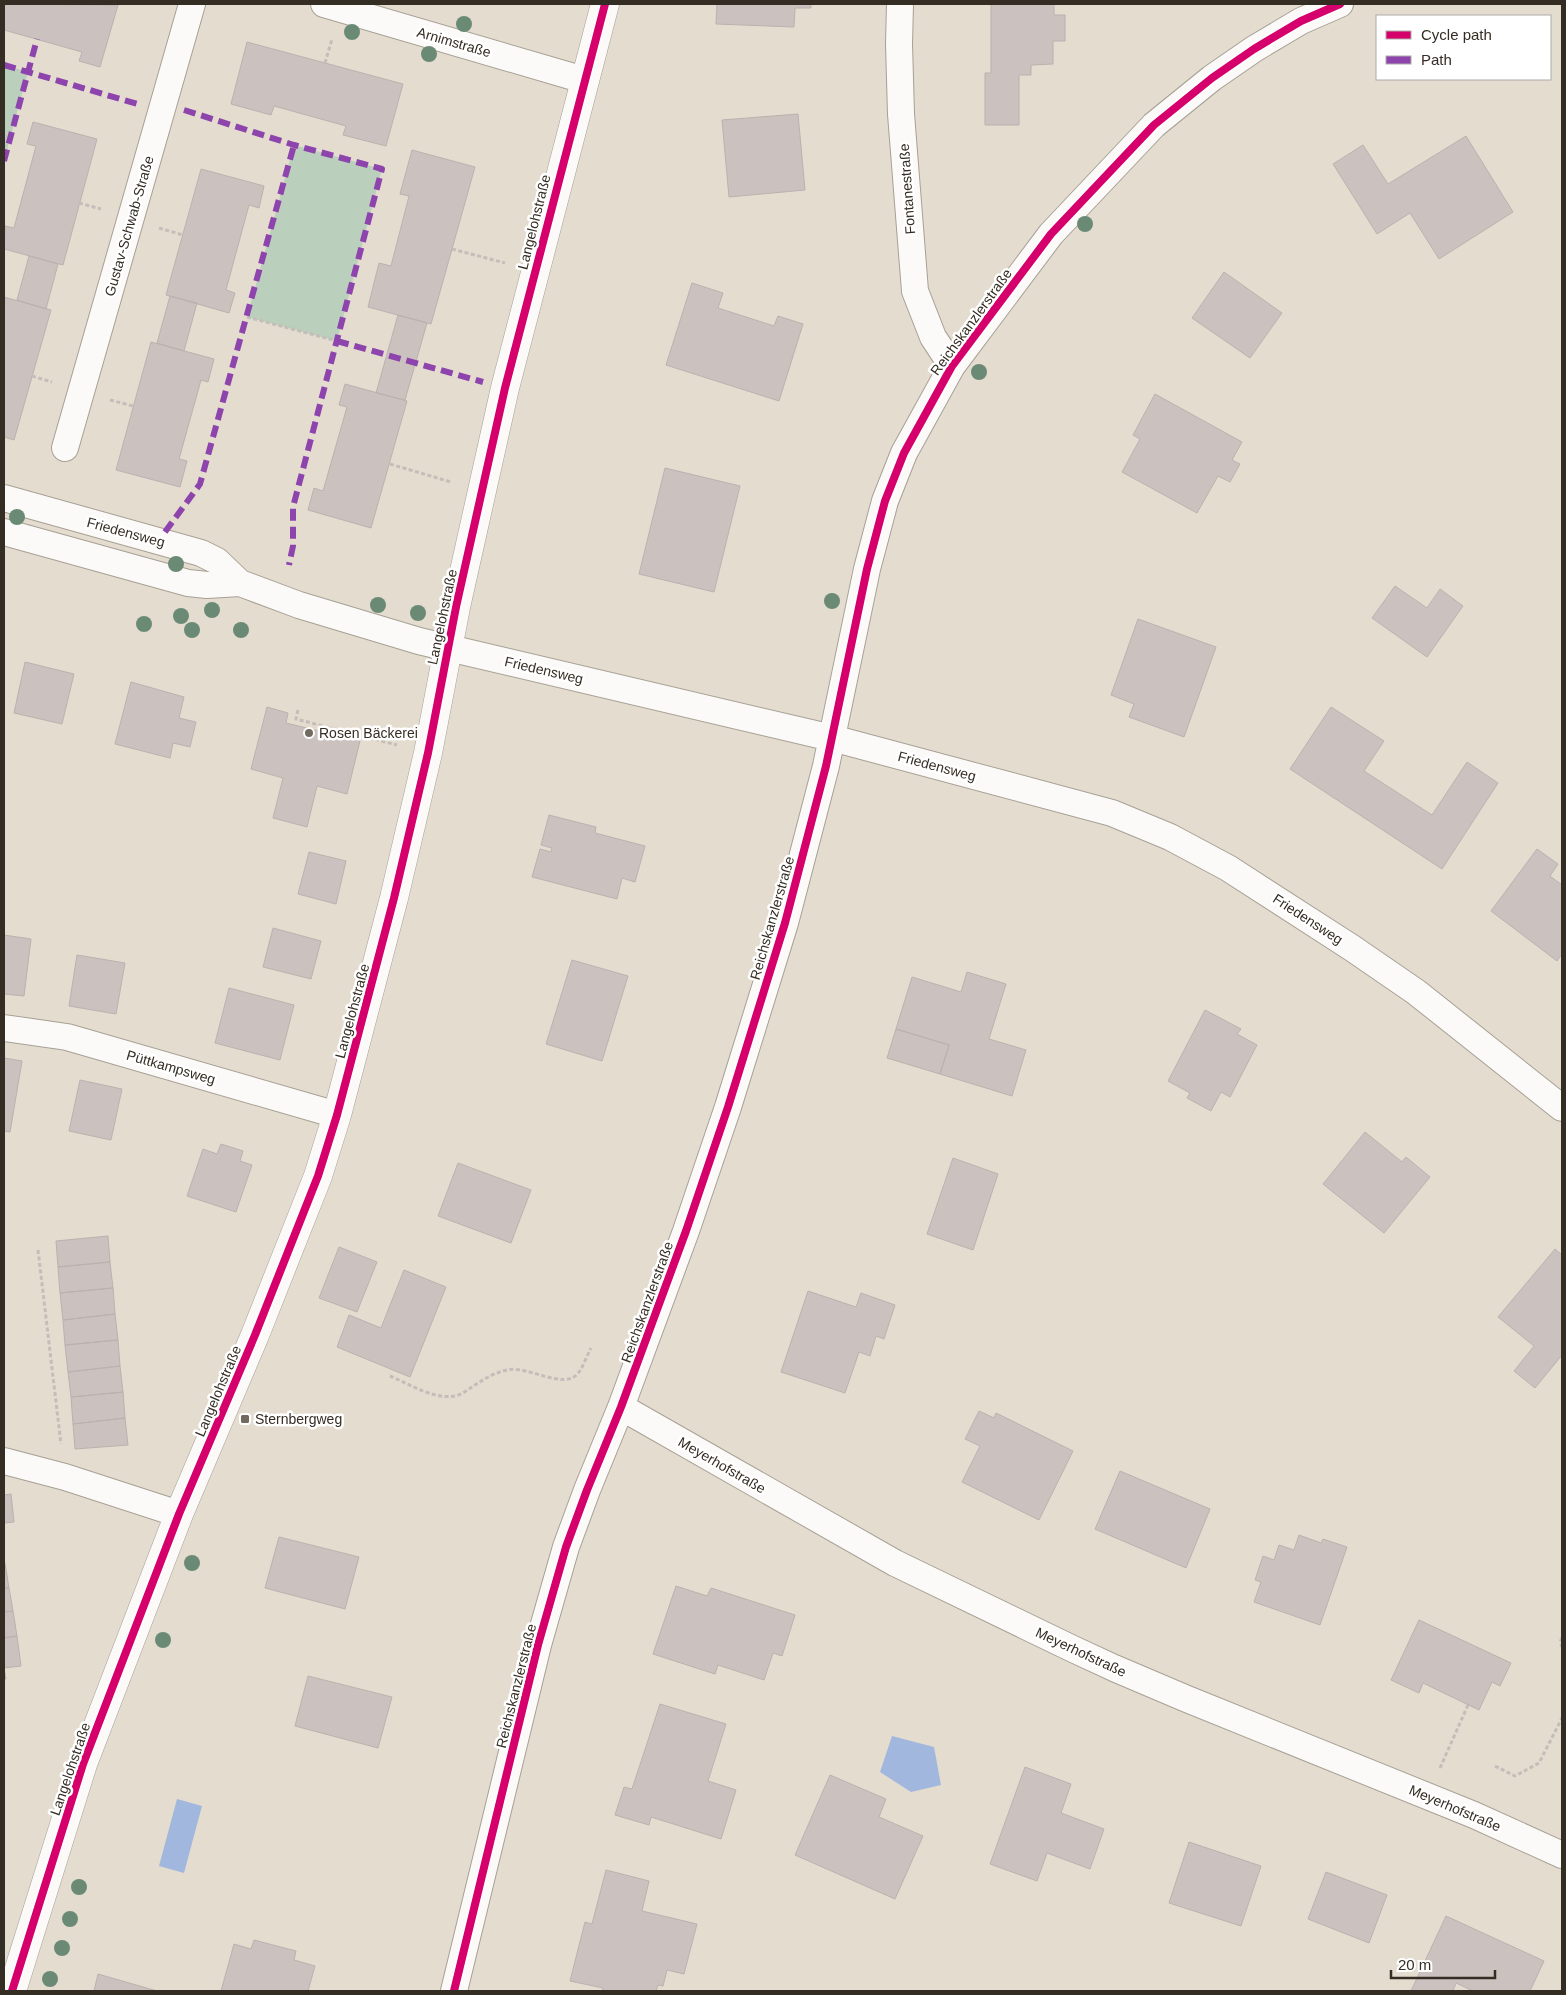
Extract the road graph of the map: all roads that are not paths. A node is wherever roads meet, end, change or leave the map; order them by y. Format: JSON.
{"nodes":[{"id":1,"x":192,"y":4,"type":"edge"},
{"id":2,"x":324,"y":4,"type":"edge"},
{"id":3,"x":605,"y":4,"type":"edge"},
{"id":4,"x":900,"y":4,"type":"edge"},
{"id":5,"x":1340,"y":4,"type":"edge"},
{"id":6,"x":584,"y":80,"type":"junction"},
{"id":7,"x":952,"y":366,"type":"junction"},
{"id":8,"x":65,"y":448,"type":"dead end"},
{"id":9,"x":4,"y":498,"type":"edge"},
{"id":10,"x":4,"y":532,"type":"edge"},
{"id":11,"x":240,"y":582,"type":"junction"},
{"id":12,"x":448,"y":648,"type":"junction"},
{"id":13,"x":832,"y":738,"type":"junction"},
{"id":14,"x":4,"y":1028,"type":"edge"},
{"id":15,"x":1562,"y":1108,"type":"edge"},
{"id":16,"x":337,"y":1115,"type":"junction"},
{"id":17,"x":621,"y":1407,"type":"junction"},
{"id":18,"x":4,"y":1462,"type":"edge"},
{"id":19,"x":179,"y":1514,"type":"junction"},
{"id":20,"x":1562,"y":1855,"type":"edge"},
{"id":21,"x":12,"y":1991,"type":"edge"},
{"id":22,"x":454,"y":1991,"type":"edge"}],
"edges":[{"from":1,"to":8,"type":"street","name":"Gustav-Schwab-Straße"},
{"from":2,"to":6,"type":"street","name":"Arnimstraße"},
{"from":3,"to":6,"type":"street","name":"Langelohstraße"},
{"from":4,"to":7,"type":"street","name":"Fontanestraße"},
{"from":5,"to":7,"type":"street","name":"Reichskanzlerstraße"},
{"from":6,"to":12,"type":"street","name":"Langelohstraße"},
{"from":7,"to":13,"type":"street","name":"Reichskanzlerstraße"},
{"from":9,"to":11,"type":"street","name":"Friedensweg"},
{"from":10,"to":11,"type":"street","name":"Friedensweg"},
{"from":11,"to":12,"type":"street","name":"Friedensweg"},
{"from":12,"to":13,"type":"street","name":"Friedensweg"},
{"from":12,"to":16,"type":"street","name":"Langelohstraße"},
{"from":13,"to":15,"type":"street","name":"Friedensweg"},
{"from":13,"to":17,"type":"street","name":"Reichskanzlerstraße"},
{"from":14,"to":16,"type":"street","name":"Püttkampsweg"},
{"from":16,"to":19,"type":"street","name":"Langelohstraße"},
{"from":17,"to":20,"type":"street","name":"Meyerhofstraße"},
{"from":17,"to":22,"type":"street","name":"Reichskanzlerstraße"},
{"from":18,"to":19,"type":"street"},
{"from":19,"to":21,"type":"street","name":"Langelohstraße"}]}
